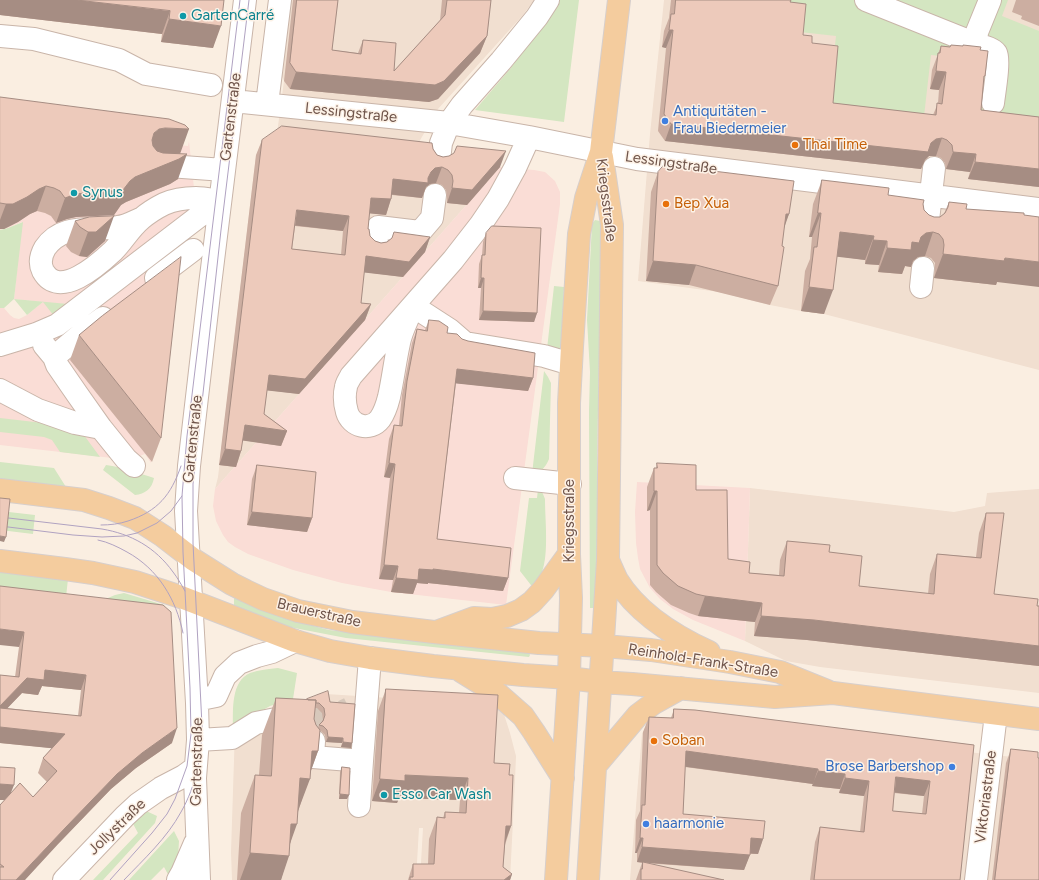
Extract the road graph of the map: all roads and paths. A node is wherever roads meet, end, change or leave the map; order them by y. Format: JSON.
{"nodes":[{"id":1,"x":245,"y":0,"type":"edge"},
{"id":2,"x":280,"y":0,"type":"edge"},
{"id":3,"x":548,"y":0,"type":"edge"},
{"id":4,"x":620,"y":0,"type":"edge"},
{"id":5,"x":866,"y":0,"type":"edge"},
{"id":6,"x":990,"y":0,"type":"edge"},
{"id":7,"x":0,"y":36,"type":"edge"},
{"id":8,"x":976,"y":44,"type":"junction"},
{"id":9,"x":211,"y":85,"type":"dead end"},
{"id":10,"x":233,"y":101,"type":"junction"},
{"id":11,"x":993,"y":103,"type":"dead end"},
{"id":12,"x":267,"y":104,"type":"junction"},
{"id":13,"x":449,"y":123,"type":"junction"},
{"id":14,"x":529,"y":137,"type":"junction"},
{"id":15,"x":601,"y":152,"type":"junction"},
{"id":16,"x":439,"y":160,"type":"edge"},
{"id":17,"x":155,"y":165,"type":"edge"},
{"id":18,"x":940,"y":169,"type":"dead end"},
{"id":19,"x":224,"y":170,"type":"junction"},
{"id":20,"x":435,"y":194,"type":"dead end"},
{"id":21,"x":937,"y":196,"type":"junction"},
{"id":22,"x":220,"y":201,"type":"junction"},
{"id":23,"x":1039,"y":209,"type":"edge"},
{"id":24,"x":202,"y":214,"type":"dead end"},
{"id":25,"x":140,"y":219,"type":"dead end"},
{"id":26,"x":927,"y":229,"type":"edge"},
{"id":27,"x":376,"y":246,"type":"edge"},
{"id":28,"x":193,"y":250,"type":"dead end"},
{"id":29,"x":141,"y":289,"type":"edge"},
{"id":30,"x":413,"y":306,"type":"junction"},
{"id":31,"x":116,"y":308,"type":"edge"},
{"id":32,"x":36,"y":334,"type":"junction"},
{"id":33,"x":0,"y":345,"type":"edge"},
{"id":34,"x":54,"y":357,"type":"junction"},
{"id":35,"x":571,"y":364,"type":"junction"},
{"id":36,"x":0,"y":390,"type":"edge"},
{"id":37,"x":101,"y":428,"type":"junction"},
{"id":38,"x":134,"y":466,"type":"dead end"},
{"id":39,"x":515,"y":478,"type":"dead end"},
{"id":40,"x":570,"y":484,"type":"junction"},
{"id":41,"x":0,"y":490,"type":"edge"},
{"id":42,"x":569,"y":554,"type":"junction"},
{"id":43,"x":189,"y":556,"type":"junction"},
{"id":44,"x":608,"y":560,"type":"junction"},
{"id":45,"x":0,"y":561,"type":"edge"},
{"id":46,"x":191,"y":600,"type":"junction"},
{"id":47,"x":434,"y":632,"type":"junction"},
{"id":48,"x":295,"y":641,"type":"junction"},
{"id":49,"x":570,"y":644,"type":"junction"},
{"id":50,"x":604,"y":646,"type":"junction"},
{"id":51,"x":370,"y":658,"type":"junction"},
{"id":52,"x":730,"y":662,"type":"junction"},
{"id":53,"x":455,"y":668,"type":"junction"},
{"id":54,"x":569,"y":678,"type":"junction"},
{"id":55,"x":600,"y":682,"type":"junction"},
{"id":56,"x":681,"y":688,"type":"junction"},
{"id":57,"x":834,"y":694,"type":"junction"},
{"id":58,"x":197,"y":703,"type":"junction"},
{"id":59,"x":996,"y":714,"type":"junction"},
{"id":60,"x":311,"y":719,"type":"tunnel mouth"},
{"id":61,"x":1039,"y":719,"type":"edge"},
{"id":62,"x":198,"y":740,"type":"junction"},
{"id":63,"x":314,"y":741,"type":"edge"},
{"id":64,"x":362,"y":761,"type":"junction"},
{"id":65,"x":595,"y":766,"type":"junction"},
{"id":66,"x":195,"y":768,"type":"junction"},
{"id":67,"x":563,"y":778,"type":"junction"},
{"id":68,"x":359,"y":806,"type":"dead end"},
{"id":69,"x":198,"y":839,"type":"junction"},
{"id":70,"x":64,"y":880,"type":"edge"},
{"id":71,"x":178,"y":880,"type":"edge"},
{"id":72,"x":199,"y":880,"type":"edge"},
{"id":73,"x":556,"y":880,"type":"edge"},
{"id":74,"x":588,"y":880,"type":"edge"},
{"id":75,"x":976,"y":880,"type":"edge"}],
"edges":[{"from":1,"to":10,"type":"street","name":"Gartenstraße"},
{"from":2,"to":12,"type":"street"},
{"from":3,"to":13,"type":"street"},
{"from":4,"to":15,"type":"main road"},
{"from":5,"to":8,"type":"street"},
{"from":6,"to":8,"type":"street"},
{"from":7,"to":9,"type":"street"},
{"from":8,"to":11,"type":"street"},
{"from":10,"to":12,"type":"street","name":"Lessingstraße"},
{"from":10,"to":19,"type":"street","name":"Gartenstraße"},
{"from":12,"to":13,"type":"street","name":"Lessingstraße"},
{"from":13,"to":14,"type":"street","name":"Lessingstraße"},
{"from":13,"to":16,"type":"street"},
{"from":14,"to":15,"type":"street","name":"Lessingstraße"},
{"from":14,"to":30,"type":"street"},
{"from":15,"to":21,"type":"street","name":"Lessingstraße"},
{"from":15,"to":35,"type":"main road","name":"Kriegsstraße"},
{"from":15,"to":44,"type":"main road","name":"Kriegsstraße"},
{"from":17,"to":19,"type":"street"},
{"from":18,"to":21,"type":"street"},
{"from":19,"to":22,"type":"street","name":"Gartenstraße"},
{"from":20,"to":27,"type":"street"},
{"from":21,"to":23,"type":"street","name":"Lessingstraße"},
{"from":21,"to":26,"type":"street"},
{"from":22,"to":25,"type":"street"},
{"from":22,"to":43,"type":"street","name":"Gartenstraße"},
{"from":24,"to":32,"type":"street"},
{"from":28,"to":29,"type":"street"},
{"from":30,"to":30,"type":"street"},
{"from":30,"to":35,"type":"street"},
{"from":31,"to":34,"type":"street"},
{"from":32,"to":33,"type":"street"},
{"from":32,"to":34,"type":"street"},
{"from":34,"to":37,"type":"street"},
{"from":35,"to":40,"type":"main road","name":"Kriegsstraße"},
{"from":36,"to":37,"type":"street"},
{"from":37,"to":38,"type":"street"},
{"from":39,"to":40,"type":"street"},
{"from":40,"to":42,"type":"main road","name":"Kriegsstraße"},
{"from":41,"to":43,"type":"main road","name":"Brauerstraße"},
{"from":42,"to":47,"type":"main road"},
{"from":42,"to":49,"type":"main road","name":"Kriegsstraße"},
{"from":43,"to":46,"type":"street","name":"Gartenstraße"},
{"from":43,"to":47,"type":"main road","name":"Brauerstraße"},
{"from":44,"to":50,"type":"main road","name":"Kriegsstraße"},
{"from":44,"to":52,"type":"main road"},
{"from":45,"to":46,"type":"main road","name":"Brauerstraße"},
{"from":46,"to":48,"type":"main road","name":"Brauerstraße"},
{"from":46,"to":58,"type":"street","name":"Gartenstraße"},
{"from":47,"to":49,"type":"main road","name":"Brauerstraße"},
{"from":48,"to":51,"type":"main road","name":"Brauerstraße"},
{"from":48,"to":58,"type":"street"},
{"from":49,"to":50,"type":"main road","name":"Reinhold-Frank-Straße"},
{"from":49,"to":54,"type":"main road","name":"Kriegsstraße"},
{"from":50,"to":52,"type":"main road","name":"Reinhold-Frank-Straße"},
{"from":50,"to":55,"type":"main road","name":"Kriegsstraße"},
{"from":51,"to":53,"type":"main road","name":"Brauerstraße"},
{"from":51,"to":64,"type":"street"},
{"from":52,"to":57,"type":"main road","name":"Reinhold-Frank-Straße"},
{"from":53,"to":54,"type":"main road","name":"Brauerstraße"},
{"from":53,"to":67,"type":"main road"},
{"from":54,"to":55,"type":"main road","name":"Reinhold-Frank-Straße"},
{"from":54,"to":67,"type":"main road","name":"Kriegsstraße"},
{"from":55,"to":56,"type":"main road","name":"Reinhold-Frank-Straße"},
{"from":55,"to":65,"type":"main road","name":"Kriegsstraße"},
{"from":56,"to":57,"type":"main road","name":"Reinhold-Frank-Straße"},
{"from":56,"to":65,"type":"main road"},
{"from":57,"to":59,"type":"main road","name":"Reinhold-Frank-Straße"},
{"from":58,"to":62,"type":"street","name":"Gartenstraße"},
{"from":59,"to":61,"type":"main road","name":"Reinhold-Frank-Straße"},
{"from":59,"to":75,"type":"street","name":"Viktoriastraße"},
{"from":60,"to":62,"type":"street"},
{"from":62,"to":66,"type":"street","name":"Gartenstraße"},
{"from":63,"to":64,"type":"street"},
{"from":64,"to":68,"type":"street"},
{"from":65,"to":74,"type":"main road","name":"Kriegsstraße"},
{"from":66,"to":69,"type":"street","name":"Gartenstraße"},
{"from":66,"to":70,"type":"street","name":"Jollystraße"},
{"from":67,"to":73,"type":"main road","name":"Kriegsstraße"},
{"from":69,"to":71,"type":"street"},
{"from":69,"to":72,"type":"street","name":"Gartenstraße"}]}
